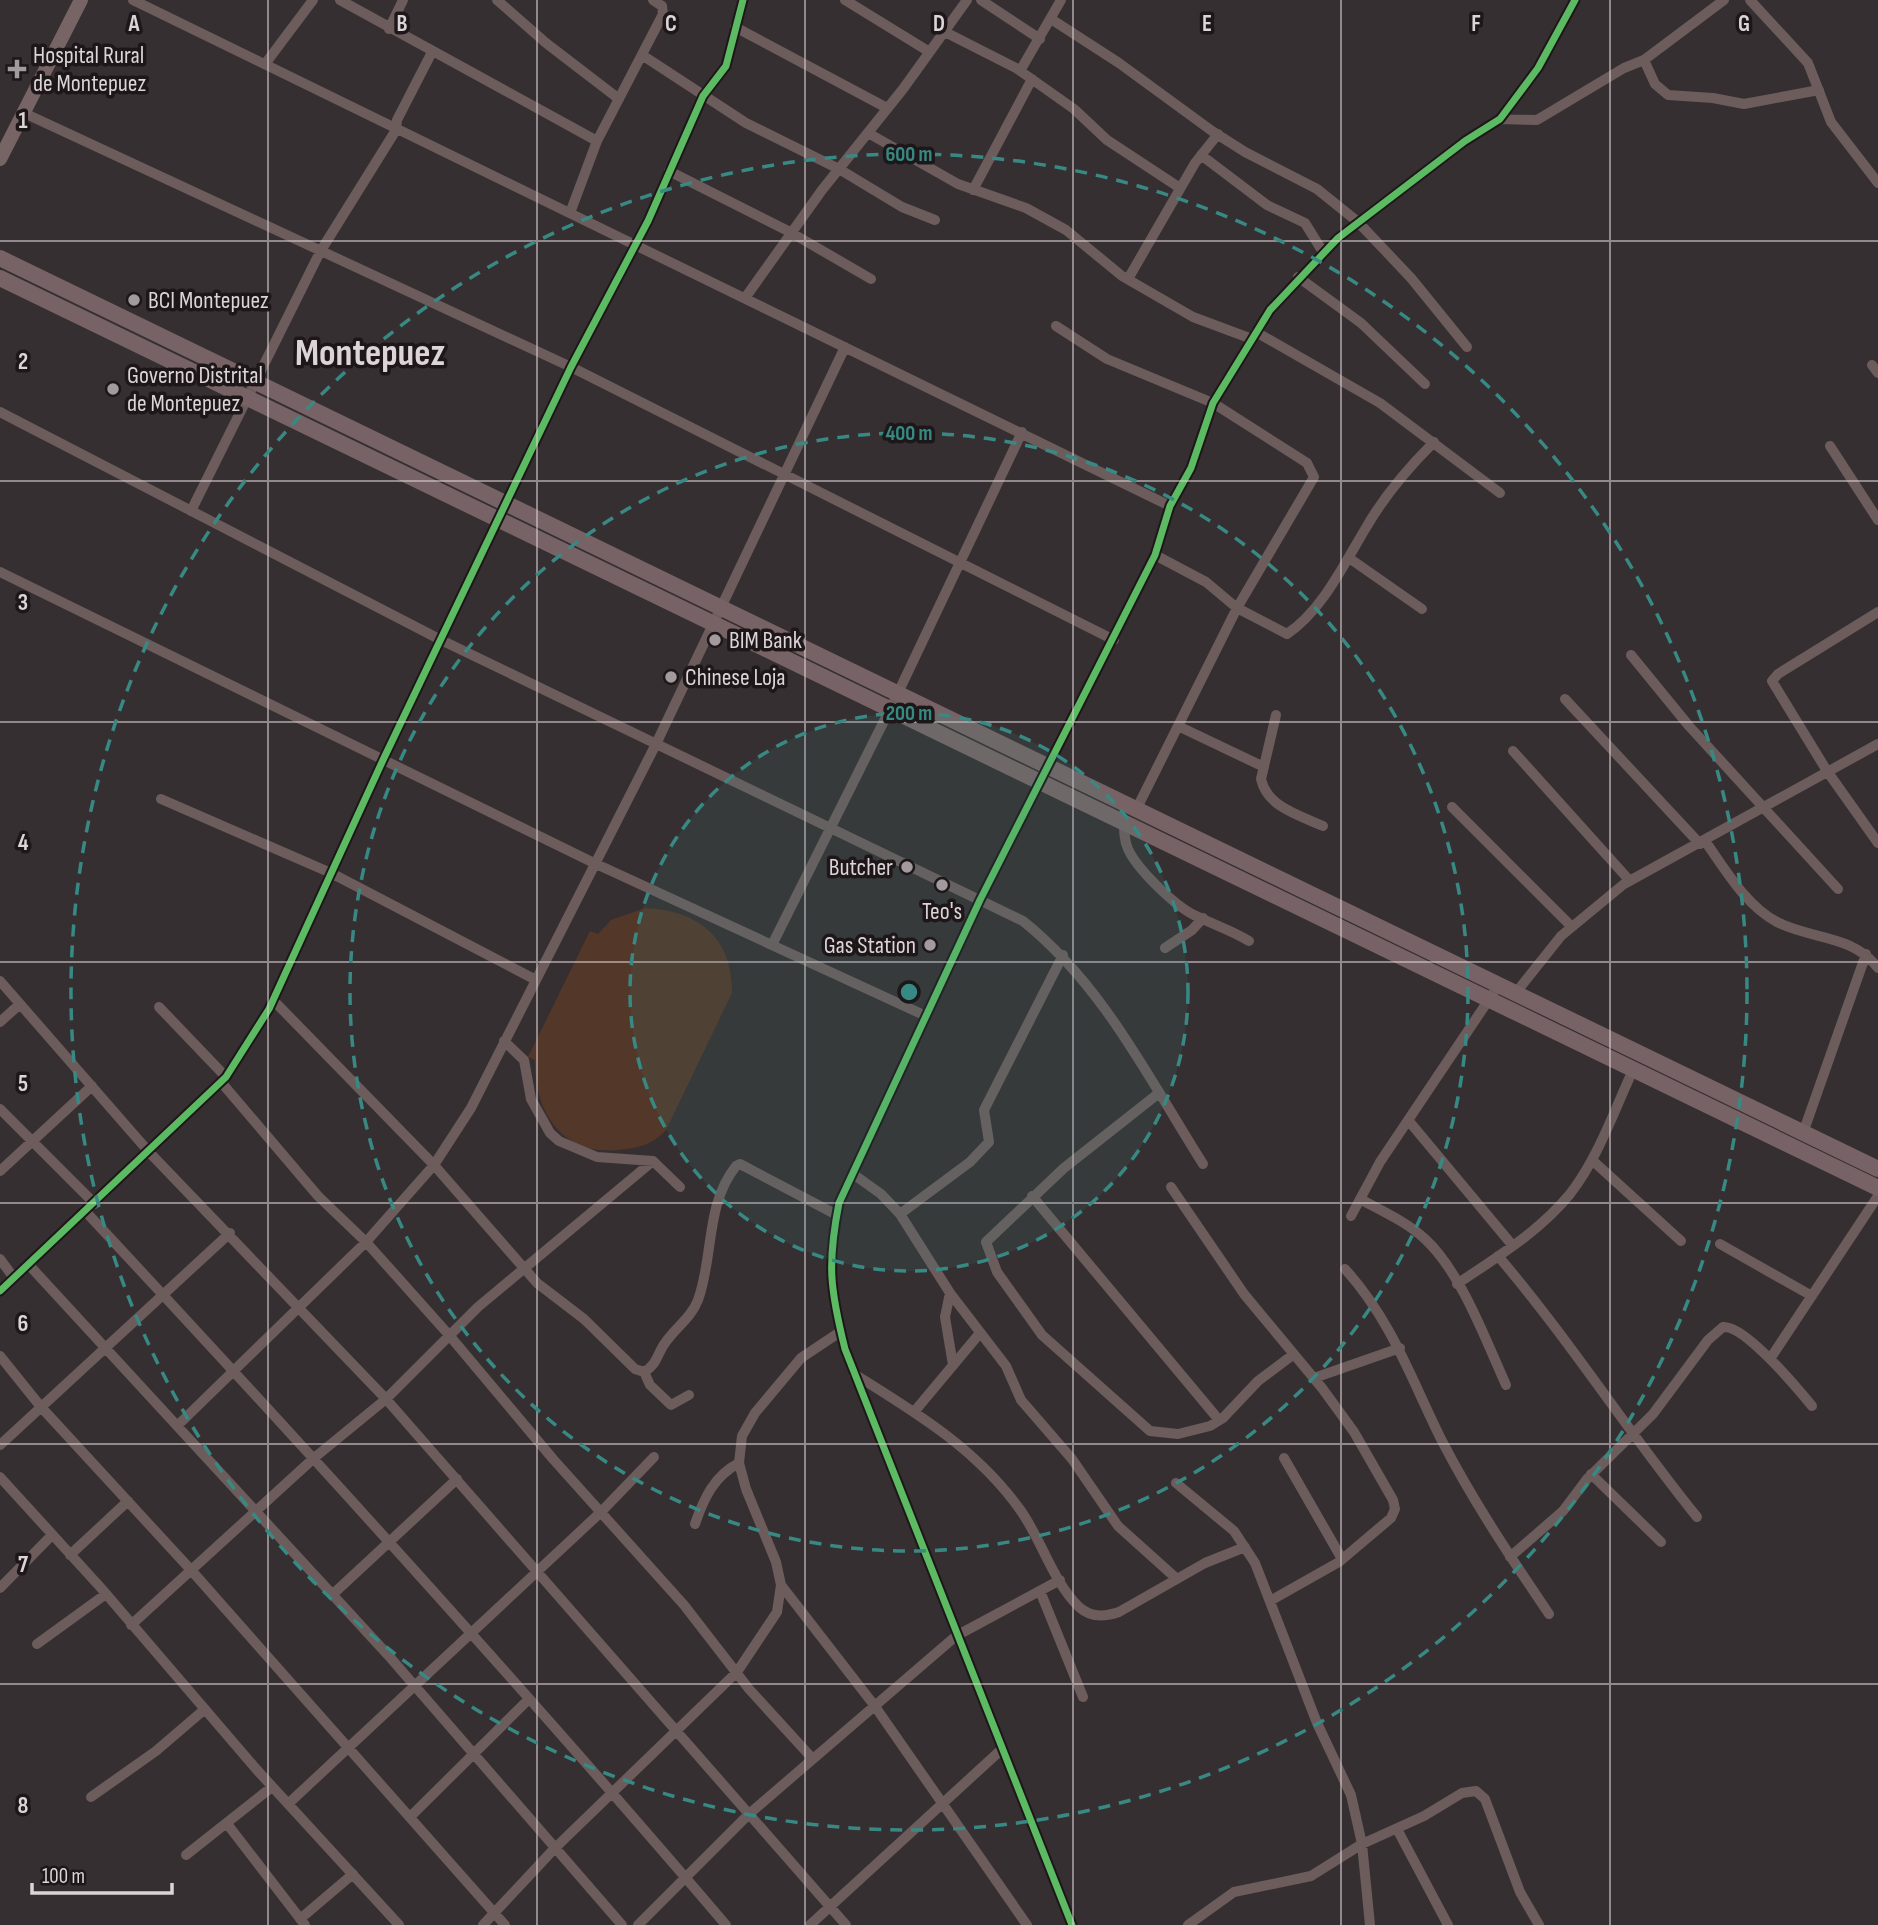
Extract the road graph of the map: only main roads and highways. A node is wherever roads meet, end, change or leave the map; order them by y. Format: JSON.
{"nodes":[{"id":1,"x":81,"y":0,"type":"edge"},
{"id":2,"x":0,"y":159,"type":"edge"},
{"id":3,"x":0,"y":258,"type":"edge"},
{"id":4,"x":0,"y":278,"type":"edge"},
{"id":5,"x":139,"y":325,"type":"junction"},
{"id":6,"x":132,"y":342,"type":"junction"},
{"id":7,"x":394,"y":459,"type":"junction"},
{"id":8,"x":1511,"y":1002,"type":"junction"},
{"id":9,"x":1878,"y":1169,"type":"edge"},
{"id":10,"x":1878,"y":1188,"type":"edge"}],
"edges":[{"from":1,"to":2,"type":"main road"},
{"from":3,"to":5,"type":"main road"},
{"from":4,"to":6,"type":"main road"},
{"from":5,"to":6,"type":"main road"},
{"from":5,"to":7,"type":"main road"},
{"from":6,"to":7,"type":"main road"},
{"from":7,"to":8,"type":"main road"},
{"from":8,"to":9,"type":"main road"},
{"from":8,"to":10,"type":"main road"}]}
